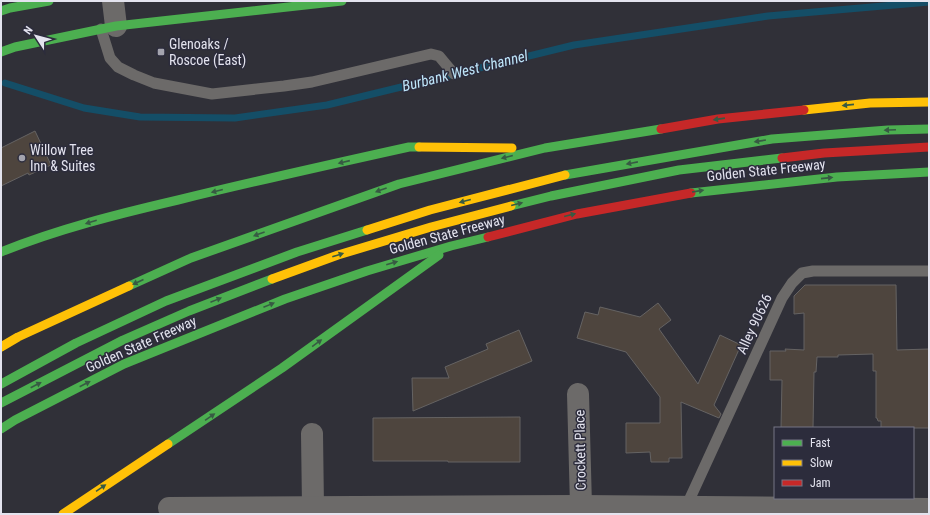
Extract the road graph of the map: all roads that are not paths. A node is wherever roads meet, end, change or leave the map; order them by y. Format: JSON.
{"nodes":[{"id":1,"x":49,"y":1,"type":"edge"},
{"id":2,"x":113,"y":1,"type":"edge"},
{"id":3,"x":342,"y":1,"type":"edge"},
{"id":4,"x":1,"y":11,"type":"edge"},
{"id":5,"x":108,"y":28,"type":"junction"},
{"id":6,"x":1,"y":52,"type":"edge"},
{"id":7,"x":454,"y":74,"type":"dead end"},
{"id":8,"x":929,"y":102,"type":"edge"},
{"id":9,"x":929,"y":129,"type":"edge"},
{"id":10,"x":929,"y":147,"type":"edge"},
{"id":11,"x":545,"y":148,"type":"junction"},
{"id":12,"x":929,"y":172,"type":"edge"},
{"id":13,"x":451,"y":246,"type":"junction"},
{"id":14,"x":1,"y":252,"type":"edge"},
{"id":15,"x":929,"y":271,"type":"edge"},
{"id":16,"x":1,"y":347,"type":"edge"},
{"id":17,"x":1,"y":384,"type":"edge"},
{"id":18,"x":578,"y":394,"type":"dead end"},
{"id":19,"x":1,"y":403,"type":"edge"},
{"id":20,"x":1,"y":428,"type":"edge"},
{"id":21,"x":312,"y":434,"type":"dead end"},
{"id":22,"x":581,"y":506,"type":"junction"},
{"id":23,"x":313,"y":507,"type":"junction"},
{"id":24,"x":686,"y":507,"type":"junction"},
{"id":25,"x":169,"y":508,"type":"dead end"},
{"id":26,"x":929,"y":509,"type":"edge"},
{"id":27,"x":417,"y":510,"type":"edge"},
{"id":28,"x":63,"y":514,"type":"edge"}],
"edges":[{"from":1,"to":4,"type":"main road"},
{"from":2,"to":5,"type":"street"},
{"from":3,"to":5,"type":"main road"},
{"from":5,"to":6,"type":"main road"},
{"from":5,"to":7,"type":"lane"},
{"from":8,"to":11,"type":"main road","one_way":true},
{"from":9,"to":17,"type":"main road","one_way":true},
{"from":19,"to":10,"type":"main road","one_way":true},
{"from":11,"to":14,"type":"main road","one_way":true},
{"from":11,"to":16,"type":"main road","one_way":true},
{"from":13,"to":12,"type":"main road","name":"Golden State Freeway","one_way":true},
{"from":20,"to":13,"type":"main road","name":"Golden State Freeway","one_way":true},
{"from":28,"to":13,"type":"main road","one_way":true},
{"from":15,"to":24,"type":"lane","name":"Alley 90626"},
{"from":18,"to":22,"type":"street","name":"Crockett Place"},
{"from":21,"to":23,"type":"street"},
{"from":22,"to":24,"type":"street"},
{"from":22,"to":27,"type":"street"},
{"from":23,"to":25,"type":"street"},
{"from":23,"to":27,"type":"street"},
{"from":24,"to":26,"type":"street"}]}
